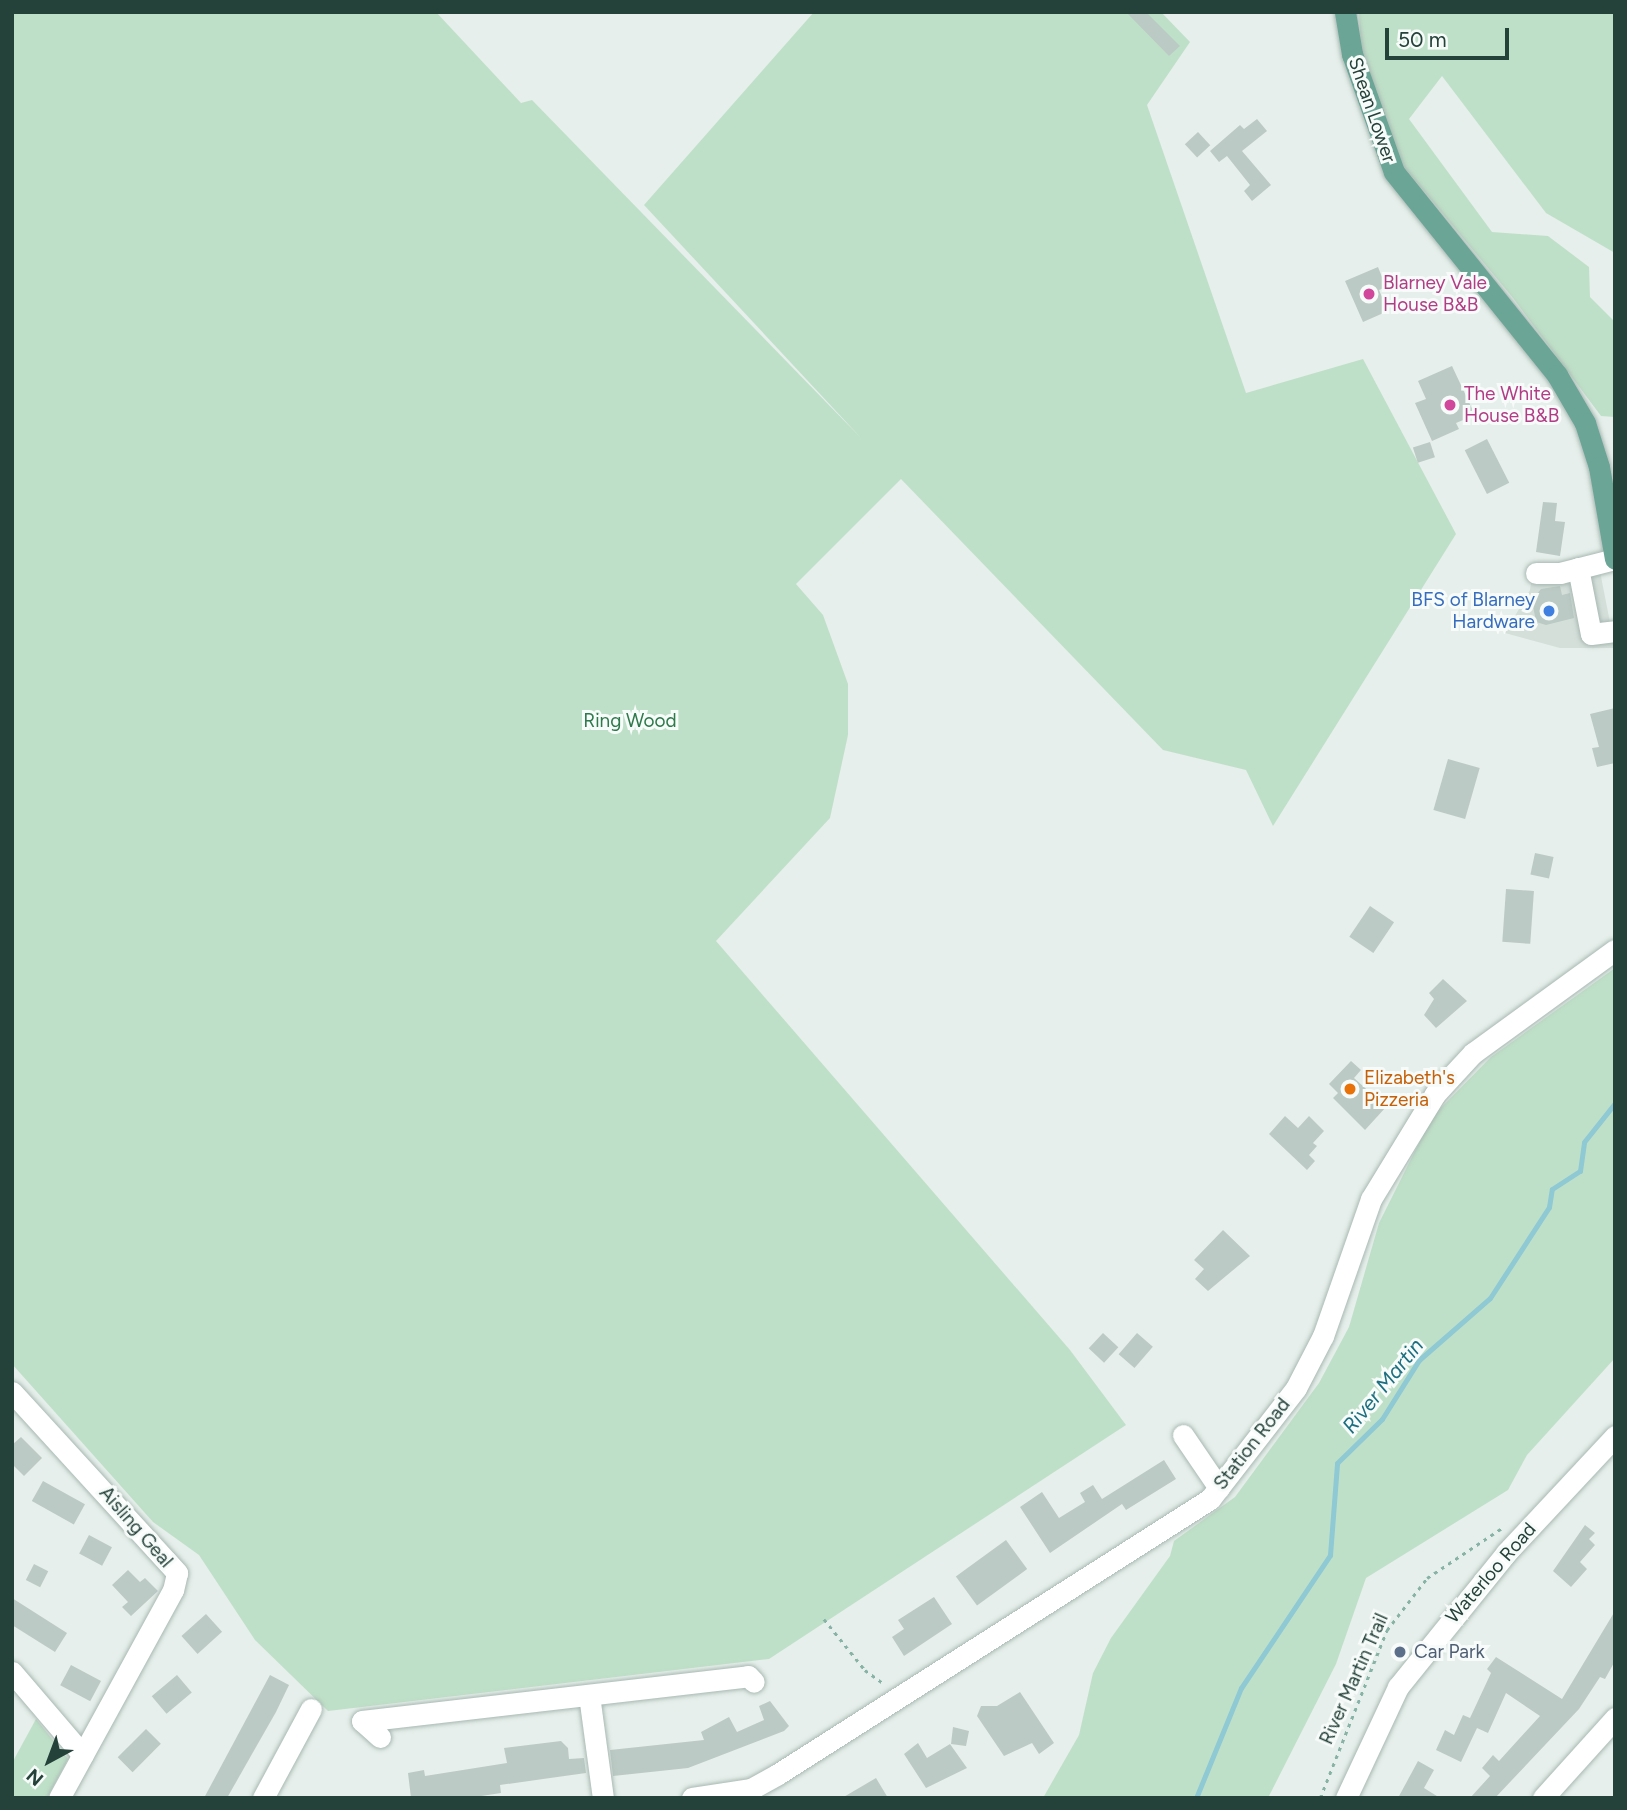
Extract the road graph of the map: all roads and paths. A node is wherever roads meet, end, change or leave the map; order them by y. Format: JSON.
{"nodes":[{"id":1,"x":1345,"y":12,"type":"edge"},
{"id":2,"x":1608,"y":482,"type":"edge"},
{"id":3,"x":1614,"y":552,"type":"edge"},
{"id":4,"x":1578,"y":568,"type":"junction"},
{"id":5,"x":1536,"y":573,"type":"dead end"},
{"id":6,"x":1615,"y":631,"type":"edge"},
{"id":7,"x":1615,"y":950,"type":"edge"},
{"id":8,"x":12,"y":1392,"type":"edge"},
{"id":9,"x":1183,"y":1435,"type":"dead end"},
{"id":10,"x":1615,"y":1436,"type":"edge"},
{"id":11,"x":1219,"y":1488,"type":"junction"},
{"id":12,"x":1504,"y":1527,"type":"dead end"},
{"id":13,"x":824,"y":1619,"type":"dead end"},
{"id":14,"x":12,"y":1672,"type":"edge"},
{"id":15,"x":754,"y":1682,"type":"dead end"},
{"id":16,"x":890,"y":1684,"type":"dead end"},
{"id":17,"x":589,"y":1695,"type":"junction"},
{"id":18,"x":311,"y":1709,"type":"dead end"},
{"id":19,"x":1615,"y":1718,"type":"edge"},
{"id":20,"x":380,"y":1737,"type":"dead end"},
{"id":21,"x":83,"y":1755,"type":"junction"},
{"id":22,"x":59,"y":1798,"type":"edge"},
{"id":23,"x":263,"y":1798,"type":"edge"},
{"id":24,"x":603,"y":1798,"type":"edge"},
{"id":25,"x":692,"y":1798,"type":"edge"},
{"id":26,"x":1320,"y":1798,"type":"edge"},
{"id":27,"x":1346,"y":1798,"type":"edge"},
{"id":28,"x":1543,"y":1798,"type":"edge"}],
"edges":[{"from":1,"to":2,"type":"main road","name":"Shean Lower"},
{"from":2,"to":3,"type":"main road","name":"Shean Lower"},
{"from":3,"to":4,"type":"street"},
{"from":4,"to":5,"type":"street"},
{"from":4,"to":6,"type":"street"},
{"from":7,"to":11,"type":"street","name":"Station Road"},
{"from":8,"to":21,"type":"street","name":"Aisling Geal"},
{"from":9,"to":11,"type":"street"},
{"from":10,"to":27,"type":"street","name":"Waterloo Road"},
{"from":11,"to":25,"type":"street","name":"Station Road"},
{"from":12,"to":26,"type":"path","name":"River Martin Trail"},
{"from":13,"to":16,"type":"path"},
{"from":14,"to":21,"type":"street"},
{"from":15,"to":17,"type":"street"},
{"from":17,"to":20,"type":"street"},
{"from":17,"to":24,"type":"street"},
{"from":18,"to":23,"type":"street"},
{"from":19,"to":28,"type":"street"},
{"from":21,"to":22,"type":"street","name":"Aisling Geal"}]}
